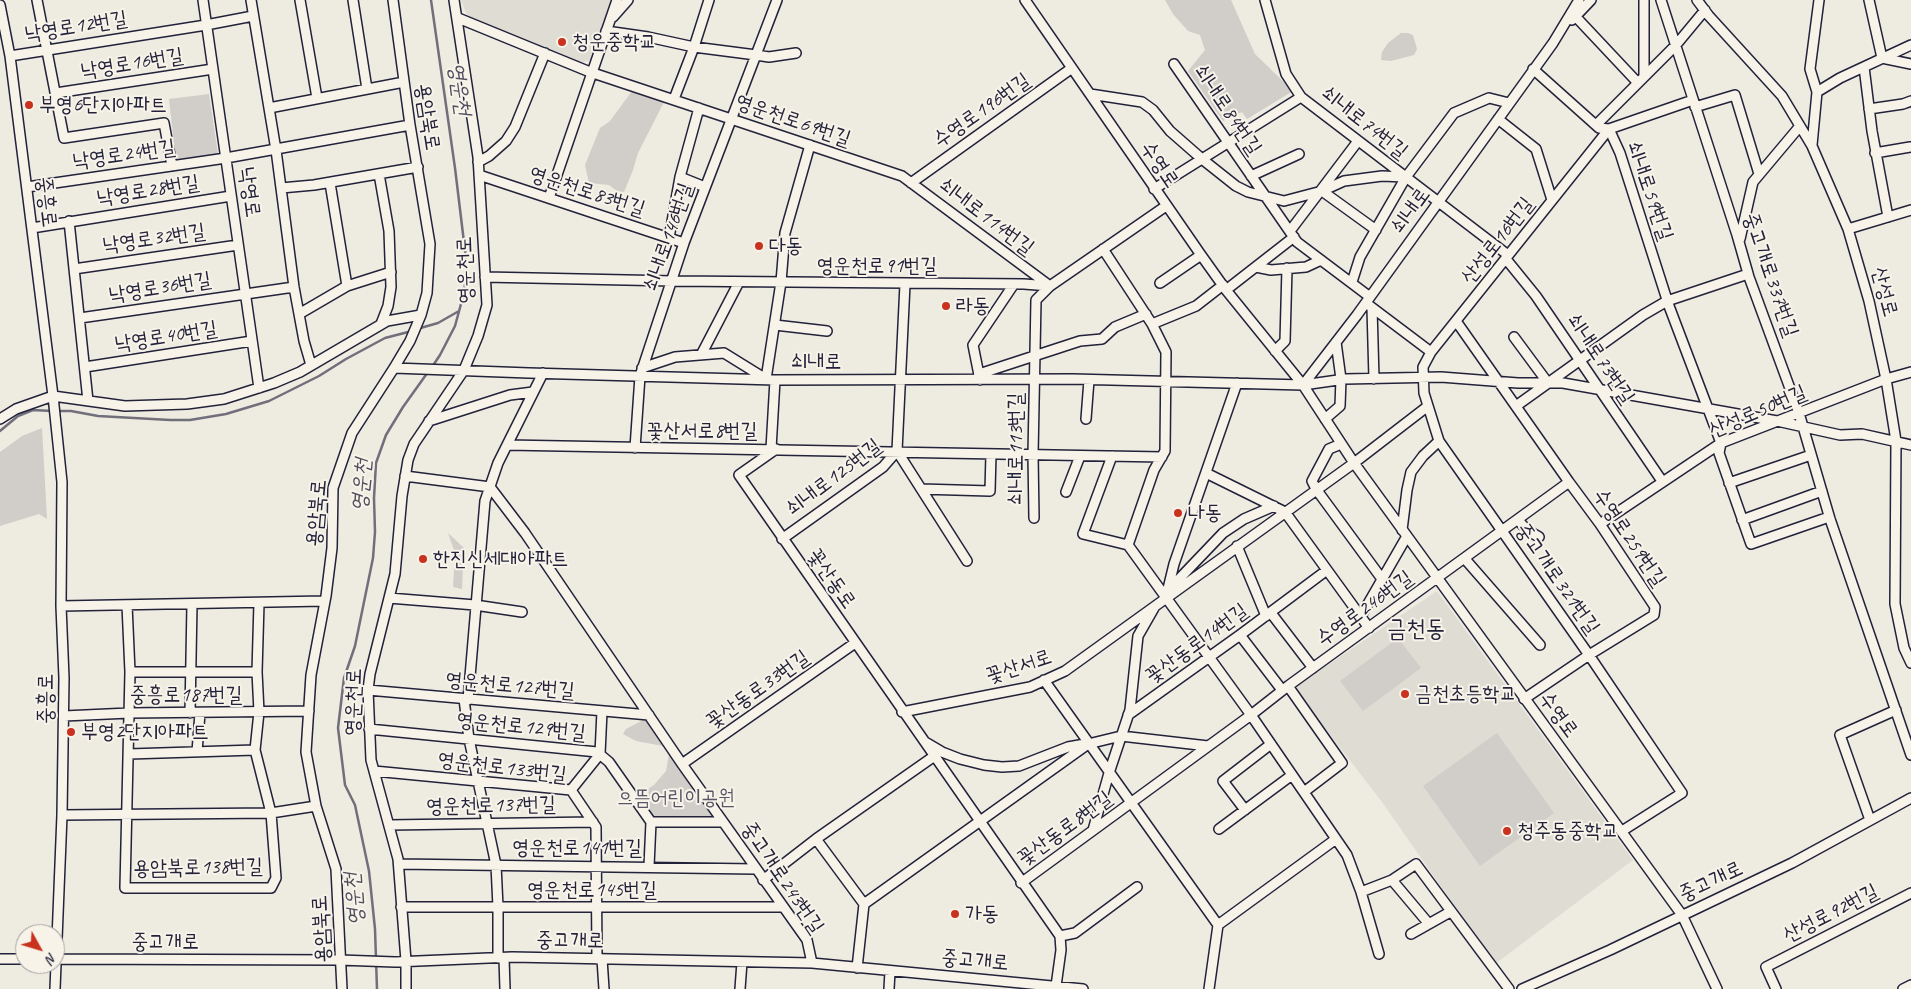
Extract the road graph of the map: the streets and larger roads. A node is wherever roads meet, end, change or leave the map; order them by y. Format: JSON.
{"nodes":[{"id":1,"x":40,"y":0,"type":"edge"},
{"id":2,"x":203,"y":0,"type":"edge"},
{"id":3,"x":251,"y":0,"type":"edge"},
{"id":4,"x":300,"y":0,"type":"edge"},
{"id":5,"x":353,"y":0,"type":"edge"},
{"id":6,"x":393,"y":0,"type":"edge"},
{"id":7,"x":454,"y":0,"type":"edge"},
{"id":8,"x":617,"y":0,"type":"edge"},
{"id":9,"x":628,"y":0,"type":"edge"},
{"id":10,"x":709,"y":0,"type":"edge"},
{"id":11,"x":777,"y":0,"type":"edge"},
{"id":12,"x":1026,"y":0,"type":"edge"},
{"id":13,"x":1265,"y":0,"type":"edge"},
{"id":14,"x":1579,"y":0,"type":"edge"},
{"id":15,"x":1591,"y":0,"type":"edge"},
{"id":16,"x":1644,"y":0,"type":"edge"},
{"id":17,"x":1661,"y":0,"type":"edge"},
{"id":18,"x":1819,"y":0,"type":"edge"},
{"id":19,"x":1869,"y":0,"type":"edge"},
{"id":20,"x":1700,"y":3,"type":"edge"},
{"id":21,"x":0,"y":5,"type":"edge"},
{"id":22,"x":253,"y":16,"type":"junction"},
{"id":23,"x":1576,"y":17,"type":"junction"},
{"id":24,"x":458,"y":18,"type":"junction"},
{"id":25,"x":610,"y":21,"type":"junction"},
{"id":26,"x":206,"y":25,"type":"junction"},
{"id":27,"x":1566,"y":25,"type":"junction"},
{"id":28,"x":606,"y":31,"type":"junction"},
{"id":29,"x":1911,"y":44,"type":"edge"},
{"id":30,"x":1676,"y":46,"type":"junction"},
{"id":31,"x":694,"y":47,"type":"junction"},
{"id":32,"x":48,"y":49,"type":"junction"},
{"id":33,"x":544,"y":53,"type":"junction"},
{"id":34,"x":796,"y":53,"type":"dead end"},
{"id":35,"x":756,"y":55,"type":"junction"},
{"id":36,"x":10,"y":56,"type":"junction"},
{"id":37,"x":1882,"y":58,"type":"junction"},
{"id":38,"x":1174,"y":64,"type":"dead end"},
{"id":39,"x":1911,"y":64,"type":"edge"},
{"id":40,"x":1864,"y":67,"type":"junction"},
{"id":41,"x":1072,"y":68,"type":"junction"},
{"id":42,"x":213,"y":69,"type":"junction"},
{"id":43,"x":1533,"y":69,"type":"junction"},
{"id":44,"x":593,"y":72,"type":"junction"},
{"id":45,"x":1641,"y":80,"type":"junction"},
{"id":46,"x":404,"y":82,"type":"junction"},
{"id":47,"x":367,"y":89,"type":"junction"},
{"id":48,"x":1818,"y":92,"type":"junction"},
{"id":49,"x":56,"y":93,"type":"junction"},
{"id":50,"x":1090,"y":94,"type":"junction"},
{"id":51,"x":1301,"y":97,"type":"junction"},
{"id":52,"x":317,"y":98,"type":"junction"},
{"id":53,"x":674,"y":99,"type":"junction"},
{"id":54,"x":1911,"y":101,"type":"edge"},
{"id":55,"x":1509,"y":103,"type":"junction"},
{"id":56,"x":1694,"y":103,"type":"junction"},
{"id":57,"x":269,"y":108,"type":"junction"},
{"id":58,"x":699,"y":108,"type":"junction"},
{"id":59,"x":1869,"y":109,"type":"junction"},
{"id":60,"x":731,"y":118,"type":"junction"},
{"id":61,"x":1498,"y":119,"type":"junction"},
{"id":62,"x":410,"y":125,"type":"junction"},
{"id":63,"x":1596,"y":125,"type":"junction"},
{"id":64,"x":1800,"y":126,"type":"junction"},
{"id":65,"x":1609,"y":128,"type":"junction"},
{"id":66,"x":1358,"y":141,"type":"junction"},
{"id":67,"x":1227,"y":143,"type":"junction"},
{"id":68,"x":810,"y":145,"type":"junction"},
{"id":69,"x":1812,"y":146,"type":"junction"},
{"id":70,"x":1910,"y":148,"type":"edge"},
{"id":71,"x":276,"y":150,"type":"junction"},
{"id":72,"x":1876,"y":153,"type":"junction"},
{"id":73,"x":1299,"y":154,"type":"dead end"},
{"id":74,"x":226,"y":158,"type":"junction"},
{"id":75,"x":1202,"y":159,"type":"junction"},
{"id":76,"x":478,"y":162,"type":"junction"},
{"id":77,"x":172,"y":166,"type":"junction"},
{"id":78,"x":418,"y":167,"type":"junction"},
{"id":79,"x":379,"y":174,"type":"junction"},
{"id":80,"x":1759,"y":174,"type":"junction"},
{"id":81,"x":479,"y":175,"type":"junction"},
{"id":82,"x":902,"y":176,"type":"joint"},
{"id":83,"x":1251,"y":176,"type":"junction"},
{"id":84,"x":680,"y":177,"type":"junction"},
{"id":85,"x":1406,"y":178,"type":"junction"},
{"id":86,"x":330,"y":183,"type":"junction"},
{"id":87,"x":911,"y":183,"type":"junction"},
{"id":88,"x":27,"y":187,"type":"junction"},
{"id":89,"x":705,"y":187,"type":"junction"},
{"id":90,"x":281,"y":188,"type":"junction"},
{"id":91,"x":1154,"y":189,"type":"junction"},
{"id":92,"x":1322,"y":190,"type":"junction"},
{"id":93,"x":231,"y":196,"type":"junction"},
{"id":94,"x":1264,"y":196,"type":"junction"},
{"id":95,"x":549,"y":198,"type":"junction"},
{"id":96,"x":1552,"y":200,"type":"junction"},
{"id":97,"x":1438,"y":202,"type":"junction"},
{"id":98,"x":1166,"y":206,"type":"junction"},
{"id":99,"x":1911,"y":210,"type":"edge"},
{"id":100,"x":1888,"y":217,"type":"junction"},
{"id":101,"x":69,"y":221,"type":"junction"},
{"id":102,"x":32,"y":228,"type":"junction"},
{"id":103,"x":1848,"y":229,"type":"junction"},
{"id":104,"x":1376,"y":230,"type":"junction"},
{"id":105,"x":1292,"y":234,"type":"junction"},
{"id":106,"x":670,"y":238,"type":"junction"},
{"id":107,"x":1739,"y":242,"type":"junction"},
{"id":108,"x":684,"y":243,"type":"junction"},
{"id":109,"x":238,"y":245,"type":"junction"},
{"id":110,"x":1103,"y":249,"type":"junction"},
{"id":111,"x":1201,"y":254,"type":"junction"},
{"id":112,"x":1507,"y":257,"type":"junction"},
{"id":113,"x":1322,"y":260,"type":"junction"},
{"id":114,"x":1256,"y":267,"type":"junction"},
{"id":115,"x":1287,"y":268,"type":"junction"},
{"id":116,"x":74,"y":269,"type":"junction"},
{"id":117,"x":391,"y":272,"type":"junction"},
{"id":118,"x":1748,"y":274,"type":"junction"},
{"id":119,"x":485,"y":277,"type":"junction"},
{"id":120,"x":672,"y":281,"type":"junction"},
{"id":121,"x":739,"y":282,"type":"junction"},
{"id":122,"x":782,"y":282,"type":"junction"},
{"id":123,"x":1352,"y":282,"type":"junction"},
{"id":124,"x":1160,"y":283,"type":"dead end"},
{"id":125,"x":905,"y":284,"type":"junction"},
{"id":126,"x":1014,"y":284,"type":"junction"},
{"id":127,"x":346,"y":286,"type":"junction"},
{"id":128,"x":1050,"y":286,"type":"junction"},
{"id":129,"x":294,"y":287,"type":"junction"},
{"id":130,"x":1225,"y":287,"type":"junction"},
{"id":131,"x":245,"y":293,"type":"junction"},
{"id":132,"x":1667,"y":301,"type":"junction"},
{"id":133,"x":1369,"y":303,"type":"junction"},
{"id":134,"x":299,"y":314,"type":"junction"},
{"id":135,"x":1146,"y":314,"type":"junction"},
{"id":136,"x":79,"y":315,"type":"junction"},
{"id":137,"x":421,"y":315,"type":"junction"},
{"id":138,"x":1456,"y":321,"type":"junction"},
{"id":139,"x":381,"y":324,"type":"junction"},
{"id":140,"x":1152,"y":324,"type":"junction"},
{"id":141,"x":775,"y":325,"type":"junction"},
{"id":142,"x":827,"y":331,"type":"dead end"},
{"id":143,"x":1514,"y":337,"type":"dead end"},
{"id":144,"x":252,"y":341,"type":"junction"},
{"id":145,"x":1336,"y":342,"type":"junction"},
{"id":146,"x":1275,"y":351,"type":"junction"},
{"id":147,"x":1431,"y":352,"type":"junction"},
{"id":148,"x":701,"y":355,"type":"junction"},
{"id":149,"x":1034,"y":356,"type":"junction"},
{"id":150,"x":1579,"y":360,"type":"junction"},
{"id":151,"x":311,"y":365,"type":"junction"},
{"id":152,"x":85,"y":367,"type":"junction"},
{"id":153,"x":394,"y":368,"type":"junction"},
{"id":154,"x":460,"y":370,"type":"junction"},
{"id":155,"x":641,"y":372,"type":"junction"},
{"id":156,"x":1911,"y":372,"type":"edge"},
{"id":157,"x":543,"y":373,"type":"junction"},
{"id":158,"x":980,"y":377,"type":"junction"},
{"id":159,"x":1374,"y":378,"type":"junction"},
{"id":160,"x":1424,"y":378,"type":"junction"},
{"id":161,"x":1341,"y":379,"type":"junction"},
{"id":162,"x":1886,"y":379,"type":"junction"},
{"id":163,"x":770,"y":380,"type":"junction"},
{"id":164,"x":901,"y":380,"type":"junction"},
{"id":165,"x":1033,"y":380,"type":"junction"},
{"id":166,"x":1089,"y":380,"type":"junction"},
{"id":167,"x":1498,"y":380,"type":"junction"},
{"id":168,"x":1166,"y":382,"type":"junction"},
{"id":169,"x":1237,"y":383,"type":"junction"},
{"id":170,"x":1548,"y":383,"type":"junction"},
{"id":171,"x":1303,"y":385,"type":"junction"},
{"id":172,"x":259,"y":388,"type":"junction"},
{"id":173,"x":1599,"y":390,"type":"junction"},
{"id":174,"x":533,"y":392,"type":"junction"},
{"id":175,"x":53,"y":401,"type":"junction"},
{"id":176,"x":88,"y":401,"type":"junction"},
{"id":177,"x":1428,"y":406,"type":"junction"},
{"id":178,"x":1516,"y":406,"type":"junction"},
{"id":179,"x":1709,"y":410,"type":"junction"},
{"id":180,"x":1799,"y":412,"type":"junction"},
{"id":181,"x":0,"y":419,"type":"edge"},
{"id":182,"x":1086,"y":419,"type":"dead end"},
{"id":183,"x":1325,"y":419,"type":"junction"},
{"id":184,"x":429,"y":421,"type":"junction"},
{"id":185,"x":1777,"y":421,"type":"junction"},
{"id":186,"x":1803,"y":427,"type":"junction"},
{"id":187,"x":1439,"y":441,"type":"junction"},
{"id":188,"x":1896,"y":441,"type":"junction"},
{"id":189,"x":1722,"y":443,"type":"junction"},
{"id":190,"x":1341,"y":444,"type":"junction"},
{"id":191,"x":507,"y":445,"type":"junction"},
{"id":192,"x":1911,"y":445,"type":"edge"},
{"id":193,"x":635,"y":448,"type":"junction"},
{"id":194,"x":774,"y":449,"type":"junction"},
{"id":195,"x":897,"y":452,"type":"junction"},
{"id":196,"x":991,"y":454,"type":"junction"},
{"id":197,"x":1032,"y":455,"type":"junction"},
{"id":198,"x":1811,"y":455,"type":"junction"},
{"id":199,"x":1080,"y":456,"type":"junction"},
{"id":200,"x":1112,"y":456,"type":"junction"},
{"id":201,"x":1162,"y":456,"type":"junction"},
{"id":202,"x":1354,"y":463,"type":"junction"},
{"id":203,"x":1206,"y":473,"type":"junction"},
{"id":204,"x":405,"y":476,"type":"junction"},
{"id":205,"x":1569,"y":482,"type":"junction"},
{"id":206,"x":1662,"y":482,"type":"junction"},
{"id":207,"x":1729,"y":483,"type":"junction"},
{"id":208,"x":490,"y":487,"type":"junction"},
{"id":209,"x":921,"y":489,"type":"junction"},
{"id":210,"x":1316,"y":489,"type":"junction"},
{"id":211,"x":1066,"y":492,"type":"dead end"},
{"id":212,"x":1822,"y":492,"type":"junction"},
{"id":213,"x":1274,"y":506,"type":"junction"},
{"id":214,"x":1285,"y":512,"type":"junction"},
{"id":215,"x":1829,"y":517,"type":"junction"},
{"id":216,"x":1034,"y":518,"type":"dead end"},
{"id":217,"x":1518,"y":520,"type":"junction"},
{"id":218,"x":1742,"y":520,"type":"junction"},
{"id":219,"x":1600,"y":524,"type":"junction"},
{"id":220,"x":1502,"y":531,"type":"junction"},
{"id":221,"x":1405,"y":533,"type":"junction"},
{"id":222,"x":1539,"y":537,"type":"dead end"},
{"id":223,"x":782,"y":539,"type":"junction"},
{"id":224,"x":1128,"y":545,"type":"junction"},
{"id":225,"x":1237,"y":546,"type":"junction"},
{"id":226,"x":1464,"y":559,"type":"junction"},
{"id":227,"x":967,"y":561,"type":"dead end"},
{"id":228,"x":1327,"y":570,"type":"junction"},
{"id":229,"x":1382,"y":579,"type":"junction"},
{"id":230,"x":1437,"y":579,"type":"junction"},
{"id":231,"x":1166,"y":597,"type":"junction"},
{"id":232,"x":389,"y":598,"type":"junction"},
{"id":233,"x":324,"y":601,"type":"junction"},
{"id":234,"x":259,"y":603,"type":"junction"},
{"id":235,"x":192,"y":604,"type":"junction"},
{"id":236,"x":1157,"y":604,"type":"junction"},
{"id":237,"x":128,"y":605,"type":"junction"},
{"id":238,"x":475,"y":605,"type":"junction"},
{"id":239,"x":61,"y":606,"type":"junction"},
{"id":240,"x":522,"y":612,"type":"dead end"},
{"id":241,"x":1268,"y":614,"type":"junction"},
{"id":242,"x":1361,"y":616,"type":"junction"},
{"id":243,"x":1369,"y":628,"type":"junction"},
{"id":244,"x":1240,"y":635,"type":"junction"},
{"id":245,"x":854,"y":644,"type":"junction"},
{"id":246,"x":1540,"y":645,"type":"dead end"},
{"id":247,"x":1589,"y":654,"type":"junction"},
{"id":248,"x":1209,"y":657,"type":"junction"},
{"id":249,"x":1911,"y":663,"type":"edge"},
{"id":250,"x":1135,"y":664,"type":"joint"},
{"id":251,"x":1313,"y":668,"type":"junction"},
{"id":252,"x":130,"y":672,"type":"junction"},
{"id":253,"x":191,"y":672,"type":"junction"},
{"id":254,"x":257,"y":672,"type":"junction"},
{"id":255,"x":1044,"y":680,"type":"junction"},
{"id":256,"x":1285,"y":688,"type":"junction"},
{"id":257,"x":368,"y":690,"type":"junction"},
{"id":258,"x":1524,"y":699,"type":"junction"},
{"id":259,"x":466,"y":700,"type":"junction"},
{"id":260,"x":1896,"y":710,"type":"junction"},
{"id":261,"x":309,"y":711,"type":"junction"},
{"id":262,"x":602,"y":711,"type":"junction"},
{"id":263,"x":259,"y":712,"type":"junction"},
{"id":264,"x":902,"y":712,"type":"junction"},
{"id":265,"x":129,"y":713,"type":"junction"},
{"id":266,"x":200,"y":713,"type":"junction"},
{"id":267,"x":190,"y":714,"type":"junction"},
{"id":268,"x":649,"y":715,"type":"junction"},
{"id":269,"x":1128,"y":715,"type":"junction"},
{"id":270,"x":1251,"y":715,"type":"junction"},
{"id":271,"x":64,"y":716,"type":"junction"},
{"id":272,"x":369,"y":729,"type":"junction"},
{"id":273,"x":1121,"y":736,"type":"junction"},
{"id":274,"x":469,"y":739,"type":"junction"},
{"id":275,"x":922,"y":741,"type":"junction"},
{"id":276,"x":1088,"y":744,"type":"junction"},
{"id":277,"x":1271,"y":744,"type":"junction"},
{"id":278,"x":1208,"y":746,"type":"junction"},
{"id":279,"x":255,"y":750,"type":"junction"},
{"id":280,"x":197,"y":752,"type":"junction"},
{"id":281,"x":129,"y":754,"type":"junction"},
{"id":282,"x":600,"y":754,"type":"junction"},
{"id":283,"x":1911,"y":756,"type":"edge"},
{"id":284,"x":933,"y":757,"type":"junction"},
{"id":285,"x":682,"y":764,"type":"junction"},
{"id":286,"x":374,"y":771,"type":"junction"},
{"id":287,"x":1109,"y":773,"type":"junction"},
{"id":288,"x":1292,"y":775,"type":"junction"},
{"id":289,"x":479,"y":781,"type":"junction"},
{"id":290,"x":571,"y":790,"type":"junction"},
{"id":291,"x":1304,"y":792,"type":"junction"},
{"id":292,"x":1911,"y":798,"type":"edge"},
{"id":293,"x":1130,"y":803,"type":"junction"},
{"id":294,"x":316,"y":806,"type":"junction"},
{"id":295,"x":1245,"y":810,"type":"junction"},
{"id":296,"x":271,"y":813,"type":"junction"},
{"id":297,"x":128,"y":814,"type":"junction"},
{"id":298,"x":62,"y":815,"type":"junction"},
{"id":299,"x":1870,"y":820,"type":"junction"},
{"id":300,"x":593,"y":822,"type":"junction"},
{"id":301,"x":651,"y":822,"type":"junction"},
{"id":302,"x":723,"y":822,"type":"junction"},
{"id":303,"x":979,"y":822,"type":"junction"},
{"id":304,"x":488,"y":824,"type":"junction"},
{"id":305,"x":389,"y":825,"type":"junction"},
{"id":306,"x":1220,"y":829,"type":"dead end"},
{"id":307,"x":1093,"y":830,"type":"junction"},
{"id":308,"x":1622,"y":831,"type":"junction"},
{"id":309,"x":1336,"y":838,"type":"junction"},
{"id":310,"x":816,"y":839,"type":"junction"},
{"id":311,"x":399,"y":864,"type":"junction"},
{"id":312,"x":496,"y":865,"type":"junction"},
{"id":313,"x":598,"y":866,"type":"junction"},
{"id":314,"x":649,"y":866,"type":"junction"},
{"id":315,"x":755,"y":869,"type":"junction"},
{"id":316,"x":763,"y":880,"type":"junction"},
{"id":317,"x":1392,"y":880,"type":"junction"},
{"id":318,"x":1021,"y":883,"type":"junction"},
{"id":319,"x":1137,"y":887,"type":"dead end"},
{"id":320,"x":1361,"y":892,"type":"junction"},
{"id":321,"x":1911,"y":893,"type":"edge"},
{"id":322,"x":864,"y":904,"type":"junction"},
{"id":323,"x":401,"y":907,"type":"junction"},
{"id":324,"x":498,"y":907,"type":"junction"},
{"id":325,"x":597,"y":907,"type":"junction"},
{"id":326,"x":783,"y":907,"type":"junction"},
{"id":327,"x":1450,"y":912,"type":"junction"},
{"id":328,"x":1682,"y":915,"type":"junction"},
{"id":329,"x":57,"y":924,"type":"edge"},
{"id":330,"x":1430,"y":924,"type":"junction"},
{"id":331,"x":1218,"y":925,"type":"junction"},
{"id":332,"x":1411,"y":934,"type":"dead end"},
{"id":333,"x":1060,"y":936,"type":"junction"},
{"id":334,"x":1379,"y":954,"type":"dead end"},
{"id":335,"x":501,"y":958,"type":"junction"},
{"id":336,"x":0,"y":959,"type":"edge"},
{"id":337,"x":15,"y":959,"type":"edge"},
{"id":338,"x":600,"y":959,"type":"junction"},
{"id":339,"x":65,"y":960,"type":"edge"},
{"id":340,"x":340,"y":960,"type":"junction"},
{"id":341,"x":406,"y":961,"type":"junction"},
{"id":342,"x":742,"y":962,"type":"junction"},
{"id":343,"x":812,"y":963,"type":"junction"},
{"id":344,"x":858,"y":968,"type":"junction"},
{"id":345,"x":890,"y":971,"type":"junction"},
{"id":346,"x":55,"y":974,"type":"edge"},
{"id":347,"x":983,"y":984,"type":"edge"},
{"id":348,"x":1911,"y":985,"type":"edge"},
{"id":349,"x":1056,"y":986,"type":"junction"},
{"id":350,"x":55,"y":989,"type":"edge"},
{"id":351,"x":342,"y":989,"type":"edge"},
{"id":352,"x":406,"y":989,"type":"edge"},
{"id":353,"x":505,"y":989,"type":"edge"},
{"id":354,"x":604,"y":989,"type":"edge"},
{"id":355,"x":740,"y":989,"type":"edge"},
{"id":356,"x":889,"y":989,"type":"edge"},
{"id":357,"x":1083,"y":989,"type":"edge"},
{"id":358,"x":1209,"y":989,"type":"edge"},
{"id":359,"x":1509,"y":989,"type":"edge"},
{"id":360,"x":1522,"y":989,"type":"edge"},
{"id":361,"x":1717,"y":989,"type":"edge"},
{"id":362,"x":1776,"y":989,"type":"edge"},
{"id":363,"x":1903,"y":989,"type":"edge"}],
"edges":[{"from":1,"to":32,"type":"street"},
{"from":2,"to":26,"type":"street","name":"낙영로"},
{"from":3,"to":22,"type":"street"},
{"from":4,"to":52,"type":"street"},
{"from":5,"to":47,"type":"street"},
{"from":6,"to":46,"type":"street","name":"용암북로"},
{"from":7,"to":24,"type":"street","name":"영운천로"},
{"from":8,"to":25,"type":"street"},
{"from":9,"to":25,"type":"street"},
{"from":10,"to":31,"type":"street"},
{"from":11,"to":35,"type":"street","name":"쇠내로146번길"},
{"from":12,"to":41,"type":"street","name":"수영로"},
{"from":13,"to":51,"type":"street","name":"쇠내로74번길"},
{"from":14,"to":27,"type":"street","name":"쇠내로"},
{"from":15,"to":23,"type":"street"},
{"from":16,"to":45,"type":"street"},
{"from":17,"to":30,"type":"street","name":"중고개로337번길"},
{"from":18,"to":48,"type":"street"},
{"from":19,"to":37,"type":"street"},
{"from":20,"to":30,"type":"street"},
{"from":20,"to":64,"type":"street","name":"산성로"},
{"from":21,"to":36,"type":"street","name":"중흥로"},
{"from":22,"to":26,"type":"street","name":"낙영로12번길"},
{"from":22,"to":57,"type":"street"},
{"from":23,"to":27,"type":"street"},
{"from":23,"to":45,"type":"street"},
{"from":24,"to":33,"type":"street","name":"영운천로69번길"},
{"from":24,"to":76,"type":"street","name":"영운천로"},
{"from":25,"to":28,"type":"street"},
{"from":26,"to":32,"type":"street","name":"낙영로12번길"},
{"from":26,"to":42,"type":"street","name":"낙영로"},
{"from":27,"to":43,"type":"street","name":"쇠내로"},
{"from":28,"to":31,"type":"street"},
{"from":28,"to":44,"type":"street"},
{"from":29,"to":37,"type":"street"},
{"from":30,"to":45,"type":"street"},
{"from":30,"to":56,"type":"street","name":"중고개로337번길"},
{"from":31,"to":35,"type":"street"},
{"from":31,"to":53,"type":"street"},
{"from":32,"to":36,"type":"street","name":"낙영로12번길"},
{"from":32,"to":49,"type":"street"},
{"from":33,"to":44,"type":"street","name":"영운천로69번길"},
{"from":33,"to":76,"type":"street"},
{"from":34,"to":35,"type":"street"},
{"from":35,"to":60,"type":"street","name":"쇠내로146번길"},
{"from":36,"to":88,"type":"street","name":"중흥로"},
{"from":37,"to":39,"type":"street"},
{"from":37,"to":40,"type":"street"},
{"from":38,"to":67,"type":"street","name":"쇠내로84번길"},
{"from":40,"to":48,"type":"street"},
{"from":40,"to":59,"type":"street"},
{"from":41,"to":50,"type":"street","name":"수영로"},
{"from":41,"to":87,"type":"street","name":"수영로196번길"},
{"from":42,"to":49,"type":"street","name":"낙영로16번길"},
{"from":42,"to":74,"type":"street","name":"낙영로"},
{"from":43,"to":55,"type":"street","name":"쇠내로"},
{"from":43,"to":63,"type":"street","name":"쇠내로59번길"},
{"from":44,"to":53,"type":"street","name":"영운천로69번길"},
{"from":44,"to":95,"type":"street"},
{"from":45,"to":63,"type":"street"},
{"from":46,"to":47,"type":"street"},
{"from":46,"to":62,"type":"street","name":"용암북로"},
{"from":47,"to":52,"type":"street"},
{"from":48,"to":69,"type":"street"},
{"from":49,"to":77,"type":"street"},
{"from":50,"to":75,"type":"street","name":"수영로"},
{"from":50,"to":91,"type":"street","name":"수영로"},
{"from":51,"to":66,"type":"street","name":"쇠내로74번길"},
{"from":51,"to":67,"type":"street"},
{"from":52,"to":57,"type":"street"},
{"from":53,"to":58,"type":"street","name":"영운천로69번길"},
{"from":54,"to":59,"type":"street"},
{"from":55,"to":61,"type":"street","name":"쇠내로"},
{"from":55,"to":85,"type":"street","name":"쇠내로74번길"},
{"from":56,"to":65,"type":"street"},
{"from":56,"to":80,"type":"street"},
{"from":56,"to":107,"type":"street","name":"중고개로337번길"},
{"from":57,"to":71,"type":"street"},
{"from":58,"to":60,"type":"street","name":"영운천로69번길"},
{"from":58,"to":84,"type":"street"},
{"from":59,"to":72,"type":"street"},
{"from":60,"to":68,"type":"street","name":"영운천로69번길"},
{"from":60,"to":89,"type":"street","name":"쇠내로146번길"},
{"from":61,"to":96,"type":"street"},
{"from":61,"to":97,"type":"street","name":"쇠내로"},
{"from":62,"to":71,"type":"street","name":"낙영로24번길"},
{"from":62,"to":78,"type":"street","name":"용암북로"},
{"from":63,"to":65,"type":"street","name":"쇠내로59번길"},
{"from":64,"to":69,"type":"street","name":"산성로"},
{"from":64,"to":80,"type":"street"},
{"from":65,"to":96,"type":"street","name":"산성로16번길"},
{"from":65,"to":132,"type":"street","name":"쇠내로59번길"},
{"from":66,"to":85,"type":"street","name":"쇠내로74번길"},
{"from":66,"to":92,"type":"street"},
{"from":67,"to":75,"type":"street"},
{"from":67,"to":83,"type":"street","name":"쇠내로84번길"},
{"from":68,"to":82,"type":"street","name":"영운천로69번길"},
{"from":68,"to":122,"type":"street"},
{"from":69,"to":103,"type":"street","name":"산성로"},
{"from":70,"to":72,"type":"street"},
{"from":71,"to":74,"type":"street","name":"낙영로24번길"},
{"from":71,"to":90,"type":"street"},
{"from":72,"to":100,"type":"street"},
{"from":73,"to":83,"type":"street","name":"쇠내로84번길"},
{"from":74,"to":77,"type":"street","name":"낙영로24번길"},
{"from":74,"to":93,"type":"street","name":"낙영로"},
{"from":75,"to":91,"type":"street"},
{"from":75,"to":94,"type":"street","name":"수영로"},
{"from":76,"to":81,"type":"street","name":"영운천로"},
{"from":77,"to":88,"type":"street","name":"낙영로24번길"},
{"from":78,"to":79,"type":"street"},
{"from":78,"to":137,"type":"street","name":"용암북로"},
{"from":79,"to":86,"type":"street"},
{"from":79,"to":117,"type":"street"},
{"from":80,"to":107,"type":"street"},
{"from":81,"to":95,"type":"street","name":"영운천로83번길"},
{"from":81,"to":119,"type":"street","name":"영운천로"},
{"from":82,"to":87,"type":"street","name":"쇠내로114번길"},
{"from":83,"to":94,"type":"street","name":"쇠내로84번길"},
{"from":84,"to":89,"type":"street"},
{"from":84,"to":106,"type":"street"},
{"from":85,"to":92,"type":"street","name":"수영로"},
{"from":85,"to":97,"type":"street","name":"쇠내로74번길"},
{"from":85,"to":104,"type":"street","name":"쇠내로74번길"},
{"from":86,"to":90,"type":"street"},
{"from":86,"to":127,"type":"street"},
{"from":87,"to":128,"type":"street","name":"쇠내로114번길"},
{"from":88,"to":102,"type":"street","name":"중흥로"},
{"from":89,"to":108,"type":"street","name":"쇠내로146번길"},
{"from":90,"to":129,"type":"street"},
{"from":91,"to":98,"type":"street","name":"수영로"},
{"from":92,"to":94,"type":"street","name":"수영로"},
{"from":92,"to":104,"type":"street"},
{"from":92,"to":105,"type":"street"},
{"from":93,"to":101,"type":"street","name":"낙영로28번길"},
{"from":93,"to":109,"type":"street","name":"낙영로"},
{"from":94,"to":105,"type":"street","name":"쇠내로84번길"},
{"from":95,"to":106,"type":"street","name":"영운천로83번길"},
{"from":96,"to":112,"type":"street","name":"산성로16번길"},
{"from":97,"to":112,"type":"street","name":"쇠내로73번길"},
{"from":97,"to":133,"type":"street","name":"쇠내로"},
{"from":98,"to":110,"type":"street","name":"쇠내로113번길"},
{"from":98,"to":111,"type":"street","name":"수영로"},
{"from":99,"to":100,"type":"street"},
{"from":100,"to":103,"type":"street"},
{"from":101,"to":102,"type":"street","name":"낙영로28번길"},
{"from":101,"to":116,"type":"street","name":"낙영로28번길"},
{"from":102,"to":175,"type":"street","name":"중흥로"},
{"from":103,"to":162,"type":"street","name":"산성로"},
{"from":104,"to":123,"type":"street","name":"쇠내로74번길"},
{"from":105,"to":113,"type":"street","name":"쇠내로84번길"},
{"from":105,"to":114,"type":"street"},
{"from":106,"to":108,"type":"street","name":"영운천로83번길"},
{"from":107,"to":118,"type":"street","name":"중고개로337번길"},
{"from":108,"to":120,"type":"street","name":"쇠내로146번길"},
{"from":109,"to":116,"type":"street","name":"낙영로32번길"},
{"from":109,"to":131,"type":"street","name":"낙영로"},
{"from":110,"to":128,"type":"street","name":"쇠내로113번길"},
{"from":110,"to":135,"type":"street"},
{"from":111,"to":124,"type":"street"},
{"from":111,"to":130,"type":"street","name":"수영로"},
{"from":112,"to":138,"type":"street","name":"산성로16번길"},
{"from":112,"to":150,"type":"street","name":"쇠내로73번길"},
{"from":113,"to":115,"type":"street"},
{"from":113,"to":123,"type":"street","name":"쇠내로84번길"},
{"from":114,"to":115,"type":"street"},
{"from":114,"to":130,"type":"street"},
{"from":115,"to":146,"type":"street"},
{"from":116,"to":136,"type":"street","name":"낙영로28번길"},
{"from":117,"to":127,"type":"street"},
{"from":117,"to":139,"type":"street"},
{"from":118,"to":132,"type":"street"},
{"from":118,"to":180,"type":"street","name":"중고개로337번길"},
{"from":119,"to":120,"type":"street","name":"영운천로91번길"},
{"from":119,"to":154,"type":"street","name":"영운천로"},
{"from":120,"to":121,"type":"street","name":"영운천로91번길"},
{"from":120,"to":155,"type":"street","name":"쇠내로146번길"},
{"from":121,"to":122,"type":"street","name":"영운천로91번길"},
{"from":121,"to":148,"type":"street"},
{"from":122,"to":125,"type":"street","name":"영운천로91번길"},
{"from":122,"to":141,"type":"street"},
{"from":123,"to":133,"type":"street","name":"쇠내로84번길"},
{"from":125,"to":126,"type":"street","name":"영운천로91번길"},
{"from":125,"to":164,"type":"street","name":"쇠내로125번길"},
{"from":126,"to":128,"type":"street","name":"영운천로91번길"},
{"from":126,"to":158,"type":"street"},
{"from":127,"to":134,"type":"street"},
{"from":128,"to":149,"type":"street","name":"쇠내로113번길"},
{"from":129,"to":131,"type":"street","name":"낙영로36번길"},
{"from":129,"to":134,"type":"street"},
{"from":130,"to":140,"type":"street"},
{"from":130,"to":146,"type":"street","name":"수영로"},
{"from":131,"to":136,"type":"street","name":"낙영로36번길"},
{"from":131,"to":144,"type":"street","name":"낙영로"},
{"from":132,"to":150,"type":"street"},
{"from":132,"to":179,"type":"street","name":"쇠내로59번길"},
{"from":133,"to":145,"type":"street","name":"쇠내로"},
{"from":133,"to":147,"type":"street","name":"쇠내로84번길"},
{"from":133,"to":159,"type":"street"},
{"from":134,"to":151,"type":"street"},
{"from":135,"to":140,"type":"street"},
{"from":135,"to":149,"type":"street"},
{"from":136,"to":152,"type":"street","name":"낙영로28번길"},
{"from":137,"to":139,"type":"street"},
{"from":137,"to":153,"type":"street","name":"용암북로"},
{"from":138,"to":147,"type":"street","name":"산성로16번길"},
{"from":138,"to":167,"type":"street","name":"수영로259번길"},
{"from":139,"to":151,"type":"street"},
{"from":140,"to":168,"type":"street"},
{"from":141,"to":142,"type":"street"},
{"from":141,"to":163,"type":"street"},
{"from":143,"to":170,"type":"street"},
{"from":144,"to":152,"type":"street","name":"낙영로40번길"},
{"from":144,"to":172,"type":"street","name":"낙영로"},
{"from":145,"to":161,"type":"street"},
{"from":145,"to":171,"type":"street","name":"쇠내로"},
{"from":146,"to":171,"type":"street","name":"수영로"},
{"from":147,"to":160,"type":"street","name":"산성로16번길"},
{"from":148,"to":155,"type":"street"},
{"from":148,"to":163,"type":"street"},
{"from":149,"to":158,"type":"street"},
{"from":149,"to":165,"type":"street","name":"쇠내로113번길"},
{"from":150,"to":170,"type":"street"},
{"from":150,"to":173,"type":"street","name":"쇠내로73번길"},
{"from":151,"to":172,"type":"street"},
{"from":152,"to":176,"type":"street","name":"낙영로28번길"},
{"from":153,"to":154,"type":"street","name":"쇠내로"},
{"from":153,"to":233,"type":"street","name":"용암북로"},
{"from":154,"to":157,"type":"street","name":"쇠내로"},
{"from":154,"to":184,"type":"street","name":"영운천로"},
{"from":155,"to":157,"type":"street","name":"쇠내로"},
{"from":155,"to":163,"type":"street","name":"쇠내로"},
{"from":155,"to":193,"type":"street","name":"쇠내로146번길"},
{"from":156,"to":162,"type":"street","name":"산성로50번길"},
{"from":157,"to":174,"type":"street"},
{"from":158,"to":164,"type":"street","name":"쇠내로"},
{"from":158,"to":165,"type":"street","name":"쇠내로"},
{"from":159,"to":160,"type":"street"},
{"from":159,"to":161,"type":"street"},
{"from":160,"to":167,"type":"street"},
{"from":160,"to":177,"type":"street","name":"중고개로321번길"},
{"from":161,"to":171,"type":"street"},
{"from":161,"to":183,"type":"street"},
{"from":162,"to":180,"type":"street","name":"산성로50번길"},
{"from":162,"to":188,"type":"street","name":"산성로"},
{"from":163,"to":164,"type":"street","name":"쇠내로"},
{"from":163,"to":194,"type":"street"},
{"from":164,"to":195,"type":"street","name":"쇠내로125번길"},
{"from":165,"to":166,"type":"street","name":"쇠내로"},
{"from":165,"to":197,"type":"street","name":"쇠내로113번길"},
{"from":166,"to":168,"type":"street","name":"쇠내로"},
{"from":166,"to":182,"type":"street"},
{"from":167,"to":170,"type":"street"},
{"from":167,"to":178,"type":"street","name":"수영로259번길"},
{"from":168,"to":169,"type":"street","name":"쇠내로"},
{"from":168,"to":201,"type":"street"},
{"from":169,"to":171,"type":"street","name":"쇠내로"},
{"from":169,"to":203,"type":"street"},
{"from":170,"to":173,"type":"street"},
{"from":170,"to":178,"type":"street"},
{"from":171,"to":183,"type":"street","name":"수영로"},
{"from":172,"to":176,"type":"street"},
{"from":173,"to":179,"type":"street"},
{"from":173,"to":206,"type":"street","name":"쇠내로73번길"},
{"from":174,"to":184,"type":"street"},
{"from":174,"to":191,"type":"street"},
{"from":175,"to":176,"type":"street"},
{"from":175,"to":181,"type":"street"},
{"from":175,"to":239,"type":"street","name":"중흥로"},
{"from":177,"to":187,"type":"street","name":"중고개로321번길"},
{"from":177,"to":202,"type":"street","name":"꽃산서로"},
{"from":178,"to":205,"type":"street","name":"수영로259번길"},
{"from":179,"to":185,"type":"street"},
{"from":179,"to":189,"type":"street","name":"쇠내로59번길"},
{"from":180,"to":185,"type":"street","name":"산성로50번길"},
{"from":180,"to":186,"type":"street","name":"중고개로337번길"},
{"from":183,"to":190,"type":"street","name":"수영로"},
{"from":184,"to":204,"type":"street","name":"영운천로"},
{"from":185,"to":186,"type":"street"},
{"from":185,"to":189,"type":"street","name":"산성로50번길"},
{"from":186,"to":188,"type":"street"},
{"from":186,"to":198,"type":"street","name":"중고개로337번길"},
{"from":187,"to":220,"type":"street","name":"중고개로321번길"},
{"from":187,"to":221,"type":"street"},
{"from":188,"to":192,"type":"street"},
{"from":188,"to":249,"type":"street","name":"산성로"},
{"from":189,"to":206,"type":"street","name":"산성로50번길"},
{"from":189,"to":207,"type":"street","name":"쇠내로59번길"},
{"from":190,"to":202,"type":"street","name":"수영로"},
{"from":190,"to":210,"type":"street"},
{"from":191,"to":193,"type":"street","name":"꽃산서로8번길"},
{"from":191,"to":208,"type":"street"},
{"from":193,"to":194,"type":"street","name":"꽃산서로8번길"},
{"from":194,"to":195,"type":"street","name":"꽃산서로8번길"},
{"from":194,"to":223,"type":"street","name":"꽃산동로"},
{"from":195,"to":196,"type":"street","name":"꽃산서로8번길"},
{"from":195,"to":209,"type":"street"},
{"from":195,"to":223,"type":"street","name":"쇠내로125번길"},
{"from":196,"to":197,"type":"street","name":"꽃산서로8번길"},
{"from":196,"to":209,"type":"street"},
{"from":197,"to":199,"type":"street","name":"꽃산서로8번길"},
{"from":197,"to":216,"type":"street","name":"쇠내로113번길"},
{"from":198,"to":207,"type":"street"},
{"from":198,"to":212,"type":"street","name":"중고개로337번길"},
{"from":199,"to":200,"type":"street","name":"꽃산서로8번길"},
{"from":199,"to":211,"type":"street"},
{"from":200,"to":201,"type":"street","name":"꽃산서로8번길"},
{"from":200,"to":224,"type":"street"},
{"from":201,"to":224,"type":"street"},
{"from":202,"to":210,"type":"street","name":"꽃산서로"},
{"from":202,"to":221,"type":"street","name":"수영로"},
{"from":203,"to":213,"type":"street"},
{"from":203,"to":231,"type":"street"},
{"from":204,"to":208,"type":"street"},
{"from":204,"to":232,"type":"street","name":"영운천로"},
{"from":205,"to":217,"type":"street","name":"수영로246번길"},
{"from":205,"to":219,"type":"street","name":"수영로259번길"},
{"from":206,"to":219,"type":"street","name":"산성로50번길"},
{"from":207,"to":218,"type":"street","name":"쇠내로59번길"},
{"from":208,"to":238,"type":"street"},
{"from":208,"to":268,"type":"street","name":"중고개로243번길"},
{"from":209,"to":227,"type":"street"},
{"from":210,"to":214,"type":"street","name":"꽃산서로"},
{"from":210,"to":229,"type":"street"},
{"from":212,"to":215,"type":"street","name":"중고개로337번길"},
{"from":212,"to":218,"type":"street"},
{"from":213,"to":214,"type":"street"},
{"from":213,"to":231,"type":"street"},
{"from":214,"to":225,"type":"street","name":"꽃산서로"},
{"from":214,"to":228,"type":"street"},
{"from":215,"to":218,"type":"street","name":"쇠내로59번길"},
{"from":215,"to":260,"type":"street","name":"중고개로337번길"},
{"from":217,"to":220,"type":"street","name":"수영로246번길"},
{"from":217,"to":222,"type":"street"},
{"from":219,"to":247,"type":"street","name":"수영로259번길"},
{"from":220,"to":226,"type":"street","name":"수영로246번길"},
{"from":220,"to":247,"type":"street","name":"중고개로321번길"},
{"from":221,"to":229,"type":"street"},
{"from":221,"to":230,"type":"street","name":"수영로"},
{"from":223,"to":245,"type":"street","name":"꽃산동로"},
{"from":224,"to":231,"type":"street"},
{"from":225,"to":231,"type":"street","name":"꽃산서로"},
{"from":225,"to":241,"type":"street"},
{"from":226,"to":230,"type":"street","name":"수영로246번길"},
{"from":226,"to":246,"type":"street"},
{"from":228,"to":241,"type":"street","name":"꽃산동로14번길"},
{"from":228,"to":242,"type":"street"},
{"from":229,"to":242,"type":"street"},
{"from":230,"to":243,"type":"street","name":"수영로246번길"},
{"from":230,"to":258,"type":"street","name":"수영로"},
{"from":231,"to":236,"type":"street","name":"꽃산서로"},
{"from":231,"to":248,"type":"street"},
{"from":232,"to":238,"type":"street"},
{"from":232,"to":257,"type":"street","name":"영운천로"},
{"from":233,"to":234,"type":"street"},
{"from":233,"to":261,"type":"street","name":"용암북로"},
{"from":234,"to":235,"type":"street"},
{"from":234,"to":254,"type":"street","name":"용암북로138번길"},
{"from":235,"to":237,"type":"street"},
{"from":235,"to":253,"type":"street"},
{"from":236,"to":250,"type":"street","name":"꽃산서로"},
{"from":236,"to":255,"type":"street","name":"꽃산서로"},
{"from":237,"to":239,"type":"street"},
{"from":237,"to":252,"type":"street","name":"용암북로138번길"},
{"from":238,"to":240,"type":"street"},
{"from":238,"to":259,"type":"street"},
{"from":239,"to":271,"type":"street","name":"중흥로"},
{"from":241,"to":244,"type":"street","name":"꽃산동로14번길"},
{"from":241,"to":251,"type":"street","name":"수영로246번길"},
{"from":242,"to":243,"type":"street"},
{"from":243,"to":251,"type":"street","name":"수영로246번길"},
{"from":244,"to":248,"type":"street","name":"꽃산동로14번길"},
{"from":244,"to":256,"type":"street"},
{"from":245,"to":264,"type":"street","name":"꽃산동로"},
{"from":245,"to":285,"type":"street","name":"꽃산동로33번길"},
{"from":247,"to":258,"type":"street","name":"수영로259번길"},
{"from":247,"to":308,"type":"street","name":"중고개로321번길"},
{"from":248,"to":269,"type":"street","name":"꽃산동로14번길"},
{"from":248,"to":270,"type":"street"},
{"from":250,"to":269,"type":"street","name":"꽃산동로14번길"},
{"from":251,"to":256,"type":"street","name":"수영로246번길"},
{"from":252,"to":253,"type":"street"},
{"from":252,"to":265,"type":"street","name":"용암북로138번길"},
{"from":253,"to":254,"type":"street"},
{"from":253,"to":267,"type":"street"},
{"from":254,"to":263,"type":"street","name":"용암북로138번길"},
{"from":255,"to":264,"type":"street","name":"꽃산서로"},
{"from":255,"to":276,"type":"street","name":"꽃산동로8번길"},
{"from":256,"to":270,"type":"street","name":"수영로246번길"},
{"from":256,"to":291,"type":"street"},
{"from":257,"to":259,"type":"street","name":"영운천로127번길"},
{"from":257,"to":272,"type":"street","name":"영운천로"},
{"from":258,"to":308,"type":"street","name":"수영로"},
{"from":259,"to":262,"type":"street","name":"영운천로127번길"},
{"from":259,"to":274,"type":"street"},
{"from":260,"to":283,"type":"street","name":"중고개로337번길"},
{"from":260,"to":299,"type":"street"},
{"from":261,"to":263,"type":"street","name":"중흥로187번길"},
{"from":261,"to":294,"type":"street","name":"용암북로"},
{"from":262,"to":268,"type":"street","name":"영운천로127번길"},
{"from":262,"to":282,"type":"street"},
{"from":263,"to":266,"type":"street","name":"중흥로187번길"},
{"from":263,"to":279,"type":"street","name":"용암북로138번길"},
{"from":264,"to":275,"type":"street","name":"꽃산동로"},
{"from":265,"to":267,"type":"street","name":"중흥로187번길"},
{"from":265,"to":271,"type":"street","name":"중흥로187번길"},
{"from":265,"to":281,"type":"street","name":"용암북로138번길"},
{"from":266,"to":267,"type":"street","name":"중흥로187번길"},
{"from":266,"to":280,"type":"street"},
{"from":268,"to":285,"type":"street","name":"중고개로243번길"},
{"from":269,"to":273,"type":"street"},
{"from":270,"to":277,"type":"street"},
{"from":270,"to":278,"type":"street","name":"꽃산동로8번길"},
{"from":271,"to":298,"type":"street","name":"중흥로"},
{"from":272,"to":274,"type":"street","name":"영운천로129번길"},
{"from":272,"to":286,"type":"street","name":"영운천로"},
{"from":273,"to":276,"type":"street"},
{"from":273,"to":278,"type":"street"},
{"from":273,"to":287,"type":"street"},
{"from":274,"to":282,"type":"street","name":"영운천로129번길"},
{"from":274,"to":289,"type":"street"},
{"from":275,"to":276,"type":"street","name":"꽃산동로"},
{"from":275,"to":284,"type":"street","name":"꽃산동로"},
{"from":276,"to":287,"type":"street","name":"꽃산동로8번길"},
{"from":276,"to":303,"type":"street"},
{"from":277,"to":288,"type":"street"},
{"from":277,"to":295,"type":"street"},
{"from":278,"to":293,"type":"street","name":"꽃산동로8번길"},
{"from":279,"to":280,"type":"street"},
{"from":279,"to":296,"type":"street","name":"용암북로138번길"},
{"from":280,"to":281,"type":"street"},
{"from":281,"to":297,"type":"street","name":"용암북로138번길"},
{"from":282,"to":290,"type":"street"},
{"from":282,"to":301,"type":"street","name":"영운천로129번길"},
{"from":284,"to":303,"type":"street","name":"꽃산동로"},
{"from":284,"to":310,"type":"street"},
{"from":285,"to":302,"type":"street","name":"중고개로243번길"},
{"from":286,"to":289,"type":"street","name":"영운천로133번길"},
{"from":286,"to":305,"type":"street","name":"영운천로"},
{"from":287,"to":293,"type":"street","name":"꽃산동로8번길"},
{"from":287,"to":307,"type":"street"},
{"from":288,"to":291,"type":"street"},
{"from":288,"to":295,"type":"street"},
{"from":289,"to":290,"type":"street","name":"영운천로133번길"},
{"from":289,"to":304,"type":"street"},
{"from":290,"to":300,"type":"street","name":"영운천로133번길"},
{"from":291,"to":309,"type":"street"},
{"from":292,"to":299,"type":"street","name":"중고개로"},
{"from":293,"to":307,"type":"street","name":"꽃산동로8번길"},
{"from":293,"to":331,"type":"street"},
{"from":294,"to":296,"type":"street"},
{"from":294,"to":340,"type":"street","name":"용암북로"},
{"from":295,"to":306,"type":"street"},
{"from":296,"to":297,"type":"street"},
{"from":296,"to":297,"type":"street","name":"용암북로138번길"},
{"from":297,"to":298,"type":"street"},
{"from":298,"to":329,"type":"street","name":"중흥로"},
{"from":299,"to":328,"type":"street","name":"중고개로"},
{"from":300,"to":304,"type":"street","name":"영운천로137번길"},
{"from":300,"to":313,"type":"street","name":"영운천로133번길"},
{"from":301,"to":302,"type":"street"},
{"from":301,"to":314,"type":"street"},
{"from":302,"to":315,"type":"street","name":"중고개로243번길"},
{"from":303,"to":318,"type":"street","name":"꽃산동로"},
{"from":303,"to":322,"type":"street"},
{"from":304,"to":305,"type":"street","name":"영운천로137번길"},
{"from":304,"to":312,"type":"street"},
{"from":305,"to":311,"type":"street","name":"영운천로"},
{"from":307,"to":318,"type":"street","name":"꽃산동로8번길"},
{"from":308,"to":328,"type":"street","name":"수영로"},
{"from":309,"to":320,"type":"street"},
{"from":309,"to":331,"type":"street"},
{"from":310,"to":316,"type":"street"},
{"from":310,"to":322,"type":"street"},
{"from":311,"to":312,"type":"street","name":"영운천로141번길"},
{"from":311,"to":323,"type":"street","name":"영운천로"},
{"from":312,"to":313,"type":"street","name":"영운천로141번길"},
{"from":312,"to":324,"type":"street"},
{"from":313,"to":314,"type":"street","name":"영운천로141번길"},
{"from":313,"to":325,"type":"street","name":"영운천로133번길"},
{"from":314,"to":315,"type":"street","name":"영운천로141번길"},
{"from":315,"to":316,"type":"street","name":"중고개로243번길"},
{"from":316,"to":326,"type":"street","name":"중고개로243번길"},
{"from":317,"to":320,"type":"street"},
{"from":317,"to":327,"type":"street"},
{"from":317,"to":330,"type":"street"},
{"from":318,"to":333,"type":"street","name":"꽃산동로"},
{"from":319,"to":333,"type":"street"},
{"from":320,"to":334,"type":"street"},
{"from":321,"to":362,"type":"street","name":"산성로92번길"},
{"from":322,"to":344,"type":"street"},
{"from":323,"to":324,"type":"street","name":"영운천로145번길"},
{"from":323,"to":341,"type":"street","name":"영운천로"},
{"from":324,"to":325,"type":"street","name":"영운천로145번길"},
{"from":324,"to":335,"type":"street"},
{"from":325,"to":326,"type":"street","name":"영운천로145번길"},
{"from":325,"to":338,"type":"street","name":"영운천로133번길"},
{"from":326,"to":343,"type":"street","name":"중고개로243번길"},
{"from":327,"to":330,"type":"street"},
{"from":327,"to":359,"type":"street"},
{"from":328,"to":360,"type":"street","name":"중고개로"},
{"from":328,"to":361,"type":"street","name":"수영로"},
{"from":330,"to":332,"type":"street"},
{"from":331,"to":358,"type":"street"},
{"from":333,"to":349,"type":"street"},
{"from":335,"to":338,"type":"street","name":"중고개로"},
{"from":335,"to":341,"type":"street","name":"중고개로"},
{"from":335,"to":353,"type":"street"},
{"from":336,"to":337,"type":"street"},
{"from":338,"to":342,"type":"street","name":"중고개로"},
{"from":338,"to":354,"type":"street","name":"영운천로133번길"},
{"from":339,"to":340,"type":"street","name":"중고개로"},
{"from":340,"to":341,"type":"street","name":"중고개로"},
{"from":340,"to":351,"type":"street","name":"용암북로"},
{"from":341,"to":352,"type":"street","name":"영운천로"},
{"from":342,"to":343,"type":"street","name":"중고개로"},
{"from":342,"to":355,"type":"street"},
{"from":343,"to":344,"type":"street","name":"중고개로"},
{"from":344,"to":345,"type":"street","name":"중고개로"},
{"from":345,"to":347,"type":"street","name":"중고개로"},
{"from":345,"to":356,"type":"street"},
{"from":346,"to":350,"type":"street"},
{"from":347,"to":349,"type":"street","name":"중고개로"},
{"from":348,"to":363,"type":"street"},
{"from":349,"to":357,"type":"street","name":"중고개로"}]}
